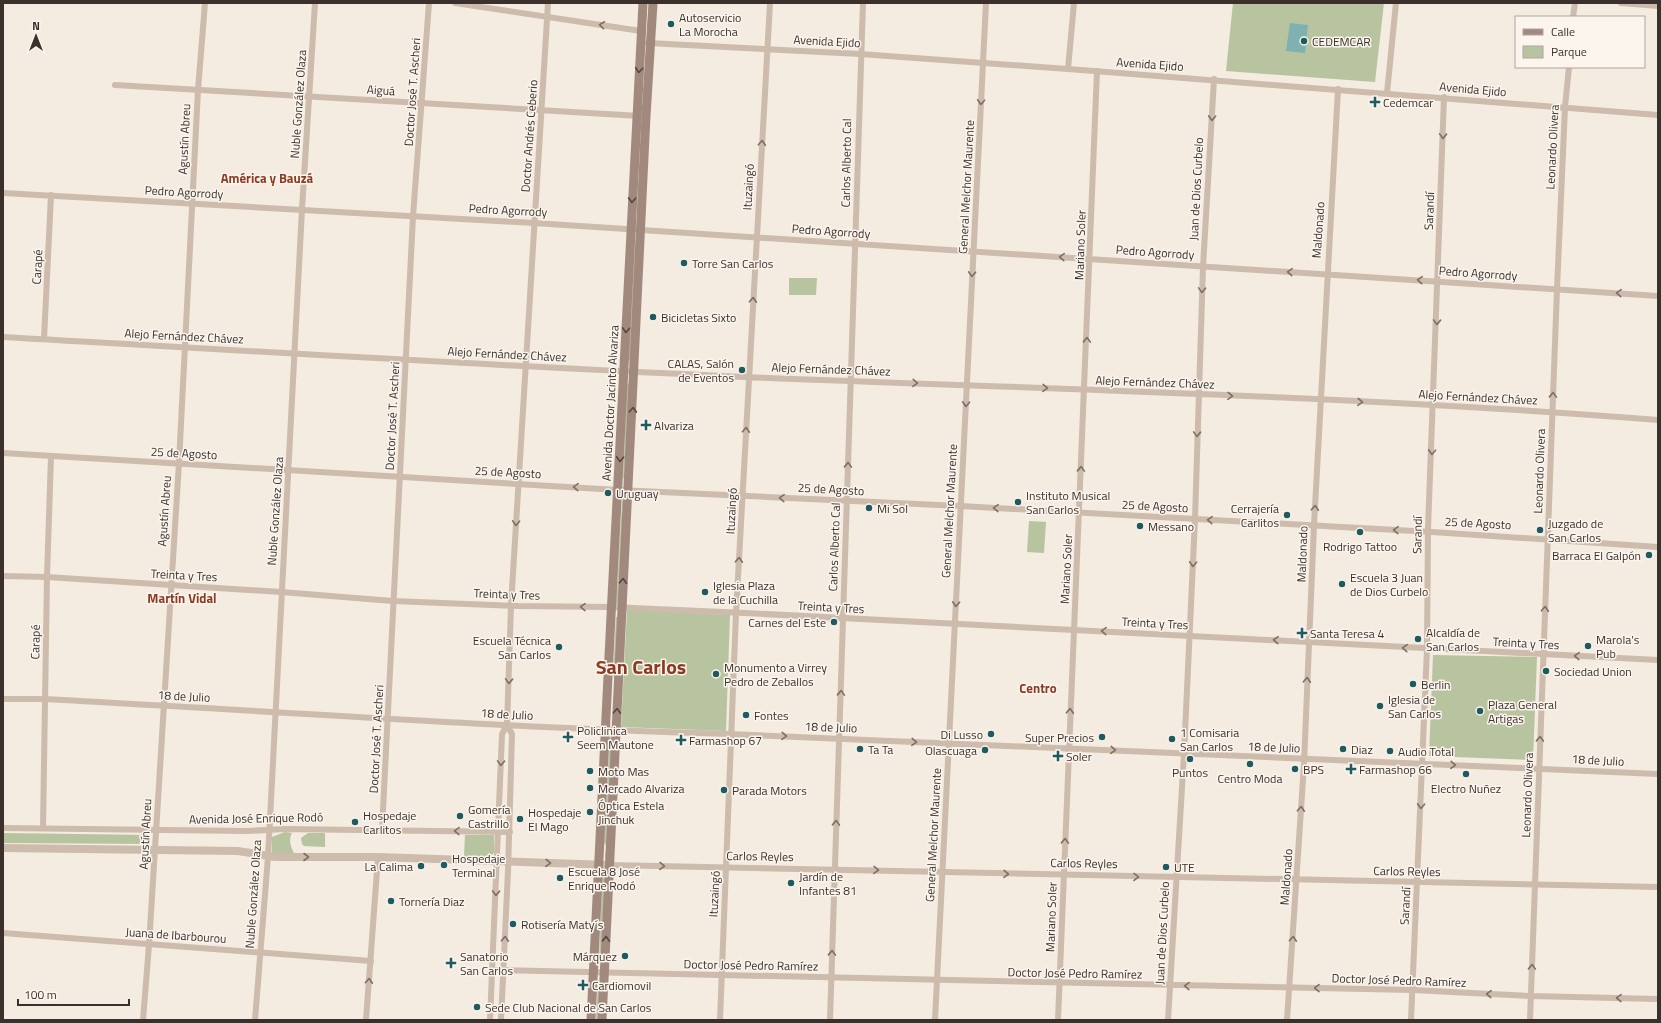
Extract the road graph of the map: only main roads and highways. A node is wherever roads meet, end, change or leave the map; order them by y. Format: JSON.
{"nodes":[{"id":1,"x":643,"y":3,"type":"edge"},
{"id":2,"x":653,"y":3,"type":"edge"},
{"id":3,"x":591,"y":1020,"type":"edge"},
{"id":4,"x":602,"y":1020,"type":"edge"}],
"edges":[{"from":1,"to":3,"type":"main road","name":"Avenida Doctor Jacinto Alvariza","one_way":true},
{"from":4,"to":2,"type":"main road","name":"Avenida Doctor Jacinto Alvariza","one_way":true}]}
